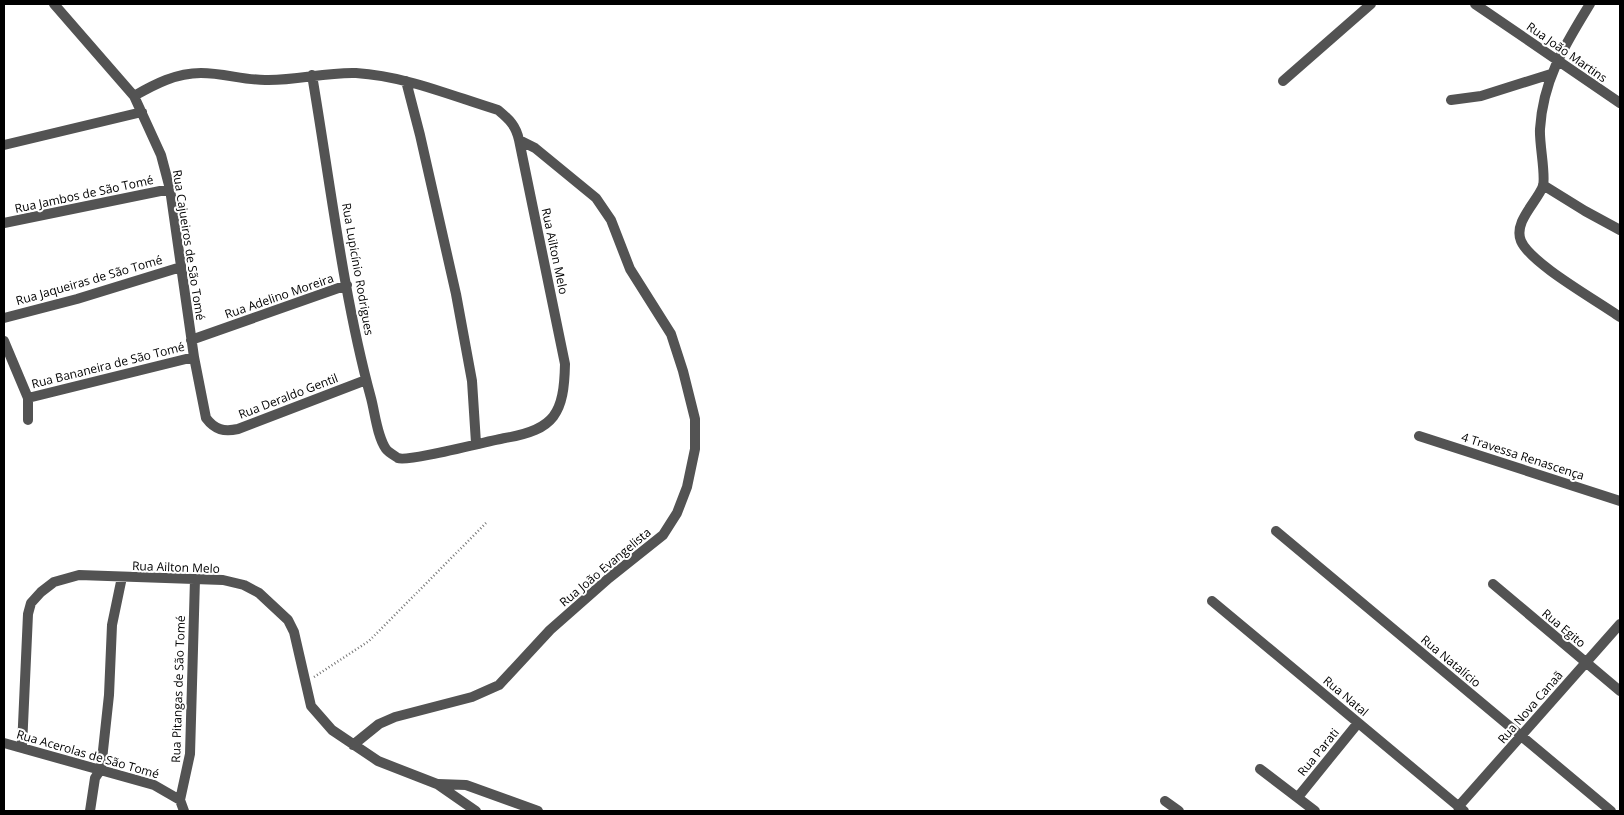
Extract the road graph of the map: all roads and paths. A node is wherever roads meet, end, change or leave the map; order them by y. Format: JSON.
{"nodes":[{"id":1,"x":54,"y":4,"type":"edge"},
{"id":2,"x":1371,"y":4,"type":"edge"},
{"id":3,"x":1476,"y":4,"type":"edge"},
{"id":4,"x":1590,"y":4,"type":"edge"},
{"id":5,"x":1557,"y":59,"type":"junction"},
{"id":6,"x":1551,"y":74,"type":"junction"},
{"id":7,"x":312,"y":75,"type":"junction"},
{"id":8,"x":406,"y":81,"type":"junction"},
{"id":9,"x":1283,"y":81,"type":"dead end"},
{"id":10,"x":134,"y":96,"type":"junction"},
{"id":11,"x":1451,"y":100,"type":"dead end"},
{"id":12,"x":1620,"y":103,"type":"edge"},
{"id":13,"x":142,"y":112,"type":"junction"},
{"id":14,"x":519,"y":140,"type":"junction"},
{"id":15,"x":4,"y":145,"type":"edge"},
{"id":16,"x":1543,"y":185,"type":"junction"},
{"id":17,"x":170,"y":189,"type":"junction"},
{"id":18,"x":4,"y":224,"type":"edge"},
{"id":19,"x":1620,"y":230,"type":"edge"},
{"id":20,"x":181,"y":267,"type":"junction"},
{"id":21,"x":347,"y":285,"type":"junction"},
{"id":22,"x":1620,"y":317,"type":"edge"},
{"id":23,"x":4,"y":318,"type":"edge"},
{"id":24,"x":191,"y":340,"type":"junction"},
{"id":25,"x":4,"y":341,"type":"edge"},
{"id":26,"x":194,"y":356,"type":"junction"},
{"id":27,"x":366,"y":380,"type":"junction"},
{"id":28,"x":28,"y":398,"type":"junction"},
{"id":29,"x":28,"y":420,"type":"dead end"},
{"id":30,"x":218,"y":429,"type":"joint"},
{"id":31,"x":1418,"y":436,"type":"dead end"},
{"id":32,"x":476,"y":443,"type":"junction"},
{"id":33,"x":399,"y":458,"type":"joint"},
{"id":34,"x":1620,"y":501,"type":"edge"},
{"id":35,"x":486,"y":523,"type":"dead end"},
{"id":36,"x":1276,"y":530,"type":"dead end"},
{"id":37,"x":122,"y":577,"type":"junction"},
{"id":38,"x":195,"y":579,"type":"junction"},
{"id":39,"x":1493,"y":584,"type":"dead end"},
{"id":40,"x":1212,"y":600,"type":"dead end"},
{"id":41,"x":1620,"y":624,"type":"edge"},
{"id":42,"x":1586,"y":663,"type":"junction"},
{"id":43,"x":304,"y":683,"type":"junction"},
{"id":44,"x":1620,"y":691,"type":"edge"},
{"id":45,"x":1358,"y":723,"type":"junction"},
{"id":46,"x":1522,"y":737,"type":"junction"},
{"id":47,"x":4,"y":743,"type":"edge"},
{"id":48,"x":353,"y":745,"type":"junction"},
{"id":49,"x":22,"y":748,"type":"junction"},
{"id":50,"x":101,"y":769,"type":"junction"},
{"id":51,"x":1260,"y":769,"type":"dead end"},
{"id":52,"x":437,"y":784,"type":"junction"},
{"id":53,"x":1298,"y":797,"type":"junction"},
{"id":54,"x":180,"y":800,"type":"junction"},
{"id":55,"x":1165,"y":801,"type":"dead end"},
{"id":56,"x":1461,"y":809,"type":"edge"},
{"id":57,"x":90,"y":811,"type":"edge"},
{"id":58,"x":184,"y":811,"type":"edge"},
{"id":59,"x":476,"y":811,"type":"edge"},
{"id":60,"x":538,"y":811,"type":"edge"},
{"id":61,"x":1179,"y":811,"type":"edge"},
{"id":62,"x":1315,"y":811,"type":"edge"},
{"id":63,"x":1611,"y":811,"type":"edge"}],
"edges":[{"from":1,"to":10,"type":"street","name":"Rua Cajueiros de São Tomé"},
{"from":2,"to":9,"type":"street"},
{"from":3,"to":5,"type":"street","name":"Rua João Martins"},
{"from":4,"to":5,"type":"street"},
{"from":5,"to":6,"type":"street"},
{"from":5,"to":12,"type":"street","name":"Rua João Martins"},
{"from":6,"to":11,"type":"street"},
{"from":6,"to":16,"type":"street"},
{"from":7,"to":8,"type":"street","name":"Rua Ailton Melo"},
{"from":7,"to":10,"type":"street","name":"Rua Ailton Melo"},
{"from":7,"to":21,"type":"street","name":"Rua Lupicínio Rodrigues"},
{"from":8,"to":14,"type":"street","name":"Rua Ailton Melo"},
{"from":8,"to":32,"type":"street"},
{"from":10,"to":13,"type":"street","name":"Rua Cajueiros de São Tomé"},
{"from":13,"to":15,"type":"street"},
{"from":13,"to":17,"type":"street","name":"Rua Cajueiros de São Tomé"},
{"from":14,"to":32,"type":"street","name":"Rua Ailton Melo"},
{"from":14,"to":48,"type":"street","name":"Rua João Evangelista"},
{"from":16,"to":19,"type":"street"},
{"from":16,"to":22,"type":"street"},
{"from":17,"to":18,"type":"street","name":"Rua Jambos de São Tomé"},
{"from":17,"to":20,"type":"street","name":"Rua Cajueiros de São Tomé"},
{"from":20,"to":23,"type":"street","name":"Rua Jaqueiras de São Tomé"},
{"from":20,"to":24,"type":"street","name":"Rua Cajueiros de São Tomé"},
{"from":21,"to":24,"type":"street","name":"Rua Adelino Moreira"},
{"from":21,"to":27,"type":"street","name":"Rua Lupicínio Rodrigues"},
{"from":24,"to":26,"type":"street","name":"Rua Cajueiros de São Tomé"},
{"from":25,"to":28,"type":"street"},
{"from":26,"to":28,"type":"street","name":"Rua Bananeira de São Tomé"},
{"from":26,"to":30,"type":"street","name":"Rua Cajueiros de São Tomé"},
{"from":27,"to":30,"type":"street","name":"Rua Deraldo Gentil"},
{"from":27,"to":33,"type":"street","name":"Rua Lupicínio Rodrigues"},
{"from":28,"to":29,"type":"street"},
{"from":31,"to":34,"type":"street","name":"4 Travessa Renascença"},
{"from":32,"to":33,"type":"street","name":"Rua Ailton Melo"},
{"from":35,"to":43,"type":"path"},
{"from":36,"to":46,"type":"street","name":"Rua Natalício"},
{"from":37,"to":38,"type":"street","name":"Rua Ailton Melo"},
{"from":37,"to":49,"type":"street","name":"Rua Ailton Melo"},
{"from":37,"to":50,"type":"street"},
{"from":38,"to":43,"type":"street","name":"Rua Ailton Melo"},
{"from":38,"to":54,"type":"street","name":"Rua Pitangas de São Tomé"},
{"from":39,"to":42,"type":"street","name":"Rua Egito"},
{"from":40,"to":45,"type":"street","name":"Rua Natal"},
{"from":41,"to":42,"type":"street","name":"Rua Nova Canaã"},
{"from":42,"to":44,"type":"street","name":"Rua Egito"},
{"from":42,"to":46,"type":"street","name":"Rua Nova Canaã"},
{"from":43,"to":48,"type":"street","name":"Rua Ailton Melo"},
{"from":45,"to":53,"type":"street","name":"Rua Parati"},
{"from":45,"to":56,"type":"street","name":"Rua Natal"},
{"from":46,"to":56,"type":"street","name":"Rua Nova Canaã"},
{"from":46,"to":63,"type":"street","name":"Rua Natalício"},
{"from":47,"to":49,"type":"street","name":"Rua Acerolas de São Tomé"},
{"from":48,"to":52,"type":"street","name":"Rua Ailton Melo"},
{"from":49,"to":50,"type":"street","name":"Rua Acerolas de São Tomé"},
{"from":50,"to":54,"type":"street","name":"Rua Acerolas de São Tomé"},
{"from":50,"to":57,"type":"street"},
{"from":51,"to":53,"type":"street"},
{"from":52,"to":59,"type":"street","name":"Rua Ailton Melo"},
{"from":52,"to":60,"type":"street"},
{"from":53,"to":62,"type":"street"},
{"from":54,"to":58,"type":"street"},
{"from":55,"to":61,"type":"street"}]}
